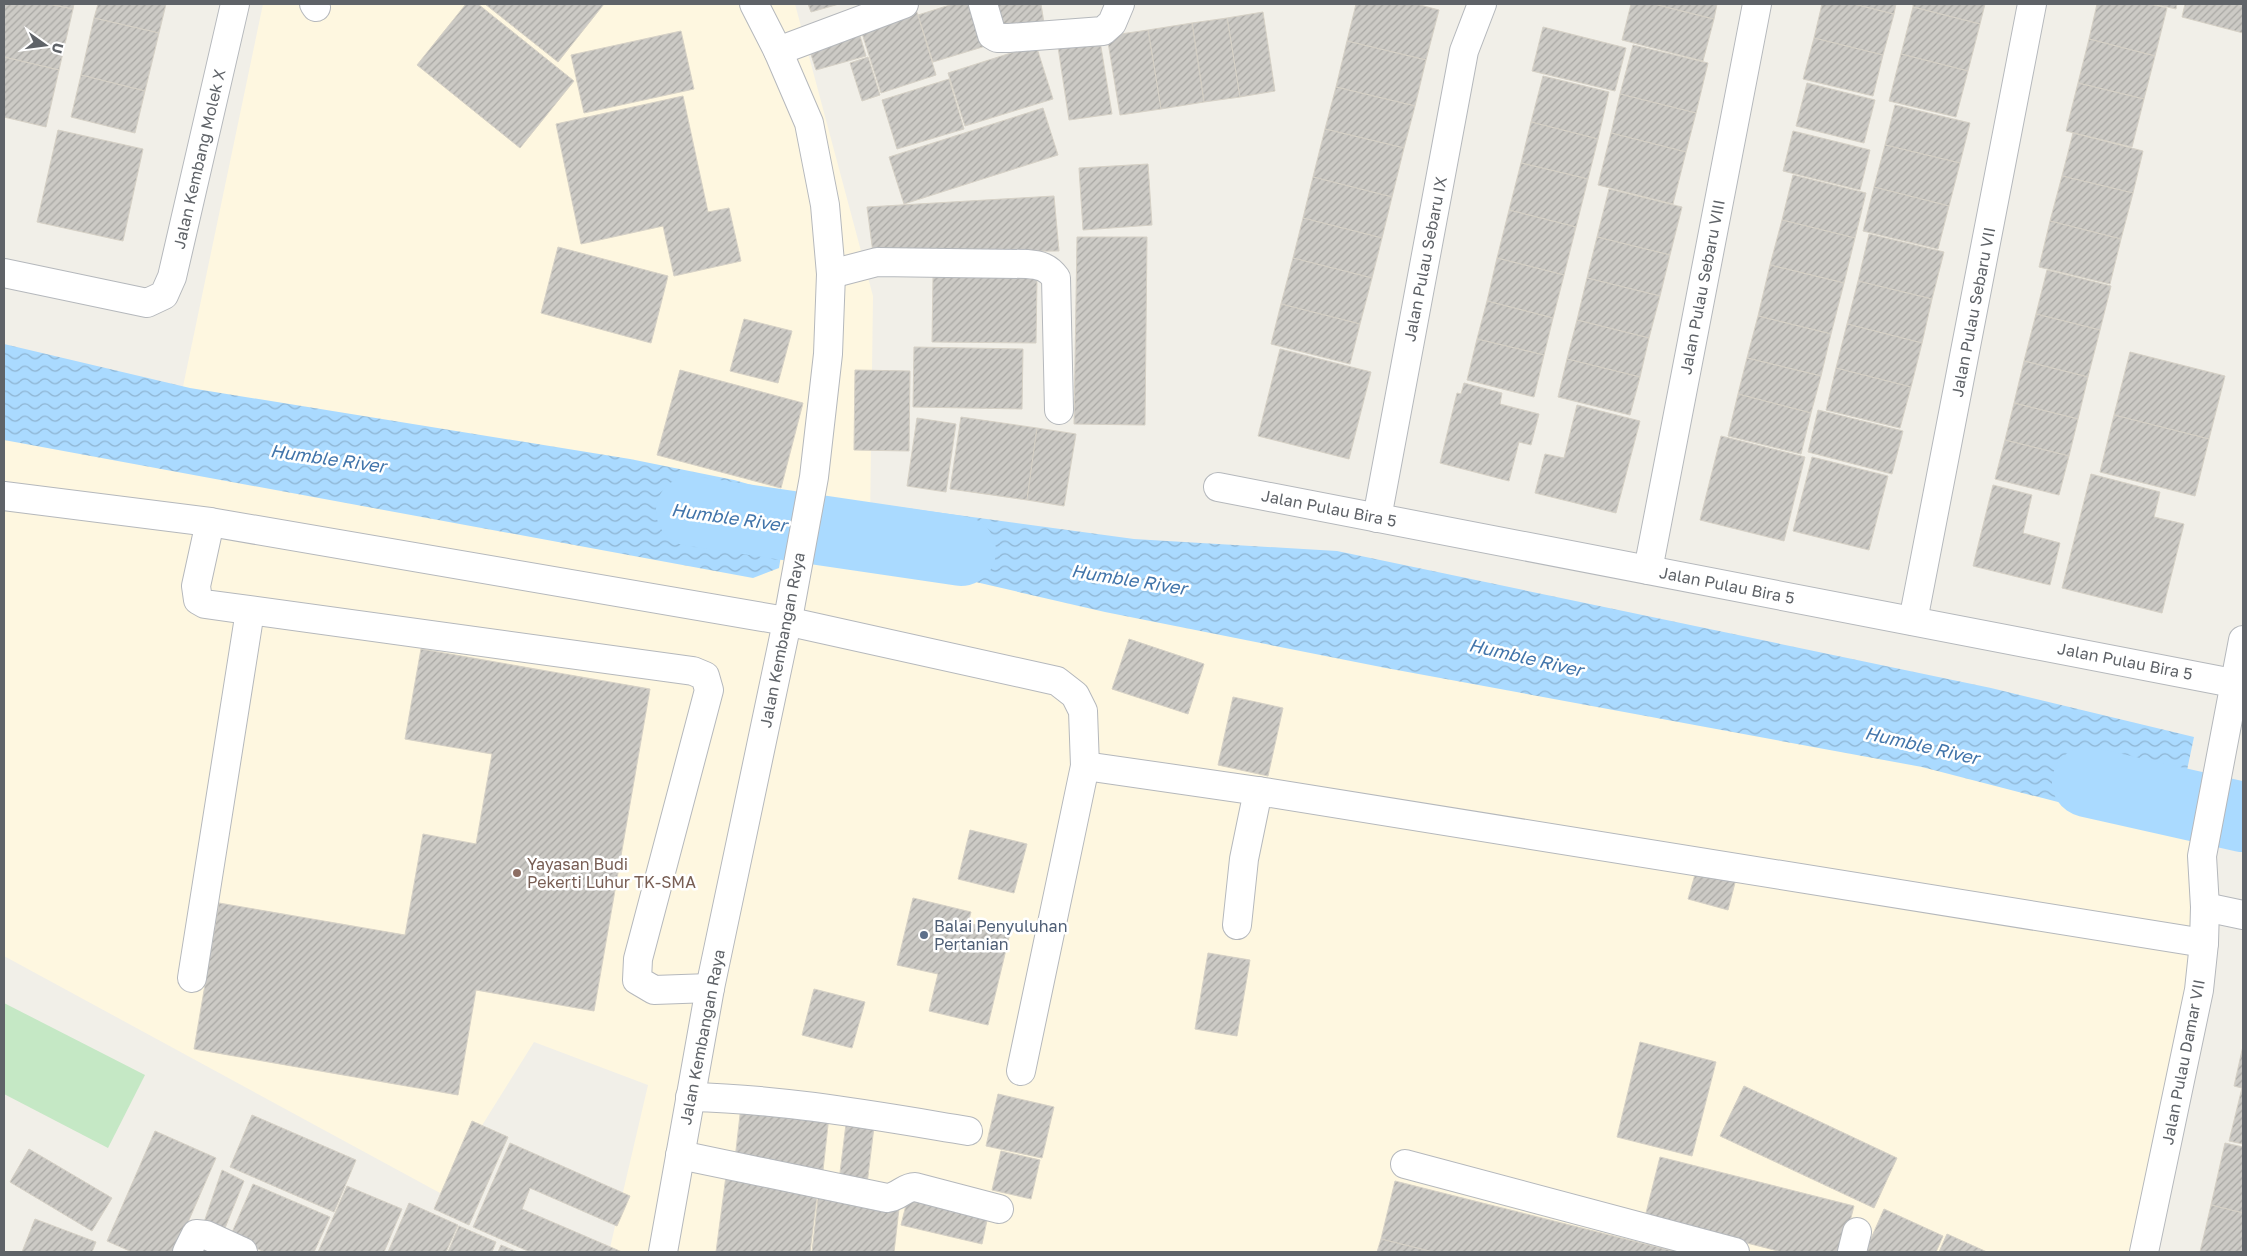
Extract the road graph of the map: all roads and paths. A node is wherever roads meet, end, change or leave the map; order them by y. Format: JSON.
{"nodes":[{"id":1,"x":236,"y":4,"type":"edge"},
{"id":2,"x":754,"y":4,"type":"edge"},
{"id":3,"x":904,"y":4,"type":"edge"},
{"id":4,"x":983,"y":4,"type":"edge"},
{"id":5,"x":1120,"y":4,"type":"edge"},
{"id":6,"x":1482,"y":4,"type":"edge"},
{"id":7,"x":1757,"y":4,"type":"edge"},
{"id":8,"x":2032,"y":4,"type":"edge"},
{"id":9,"x":778,"y":51,"type":"junction"},
{"id":10,"x":4,"y":273,"type":"edge"},
{"id":11,"x":831,"y":274,"type":"junction"},
{"id":12,"x":1059,"y":410,"type":"dead end"},
{"id":13,"x":1218,"y":487,"type":"dead end"},
{"id":14,"x":4,"y":496,"type":"edge"},
{"id":15,"x":1377,"y":518,"type":"junction"},
{"id":16,"x":210,"y":522,"type":"junction"},
{"id":17,"x":1648,"y":570,"type":"junction"},
{"id":18,"x":250,"y":610,"type":"junction"},
{"id":19,"x":788,"y":615,"type":"junction"},
{"id":20,"x":1913,"y":621,"type":"junction"},
{"id":21,"x":2243,"y":640,"type":"edge"},
{"id":22,"x":2239,"y":684,"type":"edge"},
{"id":23,"x":1086,"y":766,"type":"junction"},
{"id":24,"x":1258,"y":791,"type":"junction"},
{"id":25,"x":2205,"y":907,"type":"junction"},
{"id":26,"x":2243,"y":915,"type":"edge"},
{"id":27,"x":1237,"y":925,"type":"dead end"},
{"id":28,"x":2204,"y":943,"type":"junction"},
{"id":29,"x":192,"y":978,"type":"dead end"},
{"id":30,"x":710,"y":988,"type":"junction"},
{"id":31,"x":1021,"y":1071,"type":"dead end"},
{"id":32,"x":690,"y":1097,"type":"junction"},
{"id":33,"x":968,"y":1131,"type":"dead end"},
{"id":34,"x":680,"y":1155,"type":"junction"},
{"id":35,"x":1405,"y":1164,"type":"dead end"},
{"id":36,"x":999,"y":1209,"type":"dead end"},
{"id":37,"x":187,"y":1252,"type":"edge"},
{"id":38,"x":243,"y":1252,"type":"edge"},
{"id":39,"x":663,"y":1252,"type":"edge"},
{"id":40,"x":1735,"y":1252,"type":"edge"},
{"id":41,"x":2144,"y":1252,"type":"edge"}],
"edges":[{"from":1,"to":10,"type":"street","name":"Jalan Kembang Molek X"},
{"from":2,"to":9,"type":"street","name":"Jalan Kembangan Raya"},
{"from":3,"to":9,"type":"street"},
{"from":4,"to":5,"type":"street"},
{"from":6,"to":15,"type":"street","name":"Jalan Pulau Sebaru IX"},
{"from":7,"to":17,"type":"street","name":"Jalan Pulau Sebaru VIII"},
{"from":8,"to":20,"type":"street","name":"Jalan Pulau Sebaru VII"},
{"from":9,"to":11,"type":"street","name":"Jalan Kembangan Raya"},
{"from":11,"to":12,"type":"street"},
{"from":11,"to":19,"type":"street","name":"Jalan Kembangan Raya"},
{"from":13,"to":15,"type":"street","name":"Jalan Pulau Bira 5"},
{"from":14,"to":16,"type":"street"},
{"from":15,"to":17,"type":"street","name":"Jalan Pulau Bira 5"},
{"from":16,"to":18,"type":"street"},
{"from":16,"to":19,"type":"street"},
{"from":17,"to":20,"type":"street","name":"Jalan Pulau Bira 5"},
{"from":18,"to":29,"type":"street"},
{"from":18,"to":30,"type":"street"},
{"from":19,"to":23,"type":"street"},
{"from":19,"to":30,"type":"street","name":"Jalan Kembangan Raya"},
{"from":20,"to":22,"type":"street","name":"Jalan Pulau Bira 5"},
{"from":21,"to":22,"type":"street","name":"Jalan Pulau Damar VII"},
{"from":22,"to":25,"type":"street","name":"Jalan Pulau Damar VII"},
{"from":23,"to":24,"type":"street"},
{"from":23,"to":31,"type":"street"},
{"from":24,"to":27,"type":"street"},
{"from":24,"to":28,"type":"street"},
{"from":25,"to":26,"type":"street"},
{"from":25,"to":28,"type":"street","name":"Jalan Pulau Damar VII"},
{"from":28,"to":41,"type":"street","name":"Jalan Pulau Damar VII"},
{"from":30,"to":32,"type":"street","name":"Jalan Kembangan Raya"},
{"from":32,"to":33,"type":"street"},
{"from":32,"to":34,"type":"street","name":"Jalan Kembangan Raya"},
{"from":34,"to":36,"type":"street"},
{"from":34,"to":39,"type":"street","name":"Jalan Kembangan Raya"},
{"from":35,"to":40,"type":"street"},
{"from":37,"to":38,"type":"street"}]}
